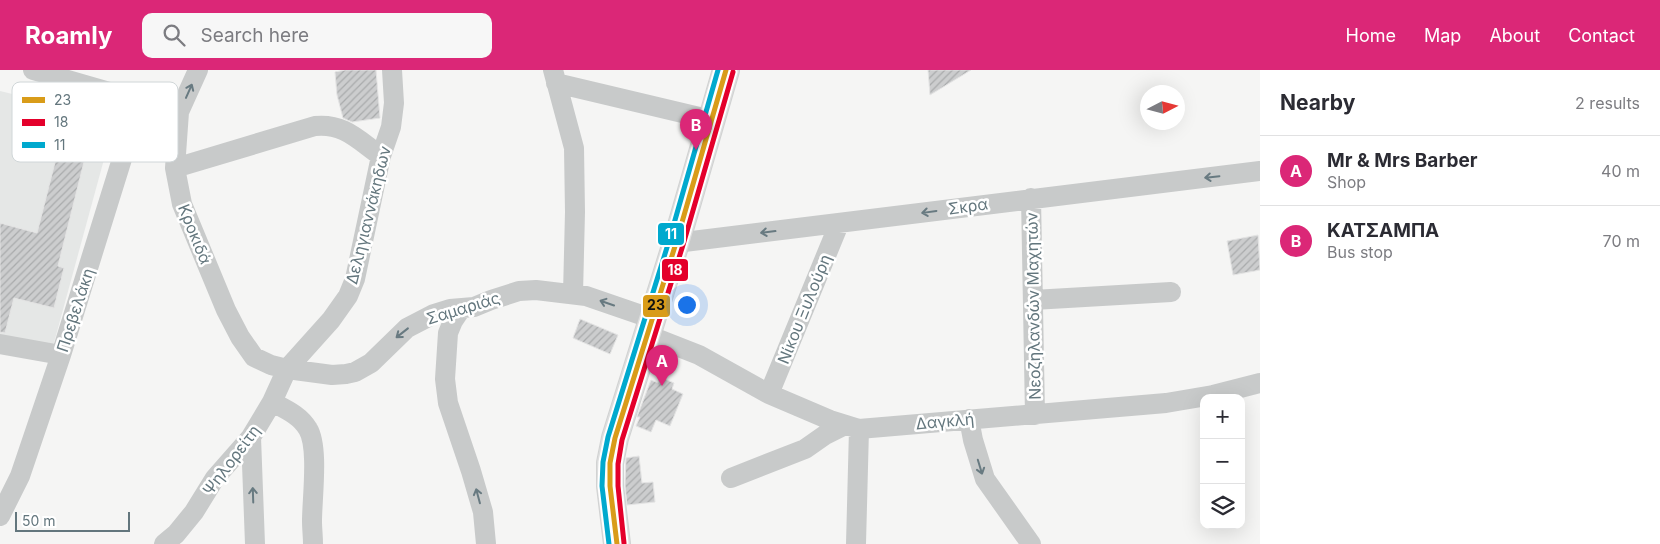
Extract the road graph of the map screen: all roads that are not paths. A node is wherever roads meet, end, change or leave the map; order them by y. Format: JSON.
{"nodes":[{"id":1,"x":33,"y":70,"type":"edge"},
{"id":2,"x":198,"y":70,"type":"edge"},
{"id":3,"x":392,"y":70,"type":"edge"},
{"id":4,"x":726,"y":70,"type":"edge"},
{"id":5,"x":554,"y":76,"type":"edge"},
{"id":6,"x":74,"y":82,"type":"edge"},
{"id":7,"x":179,"y":112,"type":"joint"},
{"id":8,"x":712,"y":120,"type":"junction"},
{"id":9,"x":178,"y":126,"type":"edge"},
{"id":10,"x":380,"y":156,"type":"junction"},
{"id":11,"x":121,"y":162,"type":"edge"},
{"id":12,"x":175,"y":162,"type":"edge"},
{"id":13,"x":175,"y":168,"type":"junction"},
{"id":14,"x":1260,"y":171,"type":"edge"},
{"id":15,"x":1031,"y":198,"type":"junction"},
{"id":16,"x":839,"y":224,"type":"junction"},
{"id":17,"x":676,"y":242,"type":"junction"},
{"id":18,"x":1171,"y":292,"type":"dead end"},
{"id":19,"x":573,"y":294,"type":"junction"},
{"id":20,"x":1032,"y":300,"type":"junction"},
{"id":21,"x":461,"y":308,"type":"junction"},
{"id":22,"x":650,"y":327,"type":"junction"},
{"id":23,"x":0,"y":344,"type":"edge"},
{"id":24,"x":61,"y":355,"type":"junction"},
{"id":25,"x":288,"y":370,"type":"junction"},
{"id":26,"x":1260,"y":384,"type":"edge"},
{"id":27,"x":769,"y":394,"type":"junction"},
{"id":28,"x":272,"y":402,"type":"junction"},
{"id":29,"x":1035,"y":415,"type":"junction"},
{"id":30,"x":969,"y":419,"type":"junction"},
{"id":31,"x":852,"y":427,"type":"junction"},
{"id":32,"x":251,"y":437,"type":"junction"},
{"id":33,"x":731,"y":478,"type":"dead end"},
{"id":34,"x":5,"y":494,"type":"edge"},
{"id":35,"x":0,"y":516,"type":"edge"},
{"id":36,"x":164,"y":544,"type":"edge"},
{"id":37,"x":255,"y":544,"type":"edge"},
{"id":38,"x":313,"y":544,"type":"edge"},
{"id":39,"x":486,"y":544,"type":"edge"},
{"id":40,"x":616,"y":544,"type":"edge"},
{"id":41,"x":856,"y":544,"type":"edge"},
{"id":42,"x":1031,"y":544,"type":"edge"}],
"edges":[{"from":1,"to":6,"type":"street"},
{"from":7,"to":2,"type":"street","name":"Κροκιδά","one_way":true},
{"from":3,"to":10,"type":"street","name":"Δεληγιαννάκηδων"},
{"from":4,"to":8,"type":"main road"},
{"from":5,"to":8,"type":"street"},
{"from":5,"to":19,"type":"street"},
{"from":7,"to":9,"type":"street","name":"Κροκιδά"},
{"from":8,"to":17,"type":"main road"},
{"from":10,"to":13,"type":"street"},
{"from":10,"to":25,"type":"street","name":"Δεληγιαννάκηδων"},
{"from":11,"to":24,"type":"street","name":"Πρεβελάκη"},
{"from":12,"to":13,"type":"street","name":"Κροκιδά"},
{"from":13,"to":25,"type":"street","name":"Κροκιδά"},
{"from":14,"to":15,"type":"street","name":"Σκρα","one_way":true},
{"from":15,"to":16,"type":"street","name":"Σκρα","one_way":true},
{"from":15,"to":20,"type":"street","name":"Νεοζηλανδών Μαχητών"},
{"from":16,"to":17,"type":"street","name":"Σκρα","one_way":true},
{"from":16,"to":27,"type":"street","name":"Νίκου Ξυλούρη"},
{"from":17,"to":22,"type":"main road"},
{"from":18,"to":20,"type":"street"},
{"from":19,"to":21,"type":"street","name":"Σαμαριάς"},
{"from":22,"to":19,"type":"street","name":"Σαμαριάς","one_way":true},
{"from":20,"to":29,"type":"street","name":"Νεοζηλανδών Μαχητών"},
{"from":21,"to":25,"type":"street","name":"Σαμαριάς","one_way":true},
{"from":39,"to":21,"type":"street","one_way":true},
{"from":22,"to":27,"type":"street","name":"Δαγκλή"},
{"from":22,"to":40,"type":"main road"},
{"from":23,"to":24,"type":"street"},
{"from":24,"to":34,"type":"street","name":"Πρεβελάκη"},
{"from":25,"to":28,"type":"street","name":"Ψηλορείτη"},
{"from":26,"to":29,"type":"street","name":"Δαγκλή"},
{"from":27,"to":31,"type":"street","name":"Δαγκλή"},
{"from":28,"to":32,"type":"street","name":"Ψηλορείτη"},
{"from":28,"to":38,"type":"street"},
{"from":29,"to":30,"type":"street","name":"Δαγκλή"},
{"from":30,"to":31,"type":"street","name":"Δαγκλή"},
{"from":30,"to":42,"type":"street","one_way":true},
{"from":31,"to":33,"type":"street"},
{"from":31,"to":41,"type":"street"},
{"from":32,"to":36,"type":"street","name":"Ψηλορείτη"},
{"from":37,"to":32,"type":"street","one_way":true},
{"from":34,"to":35,"type":"street","name":"Πρεβελάκη"}]}
